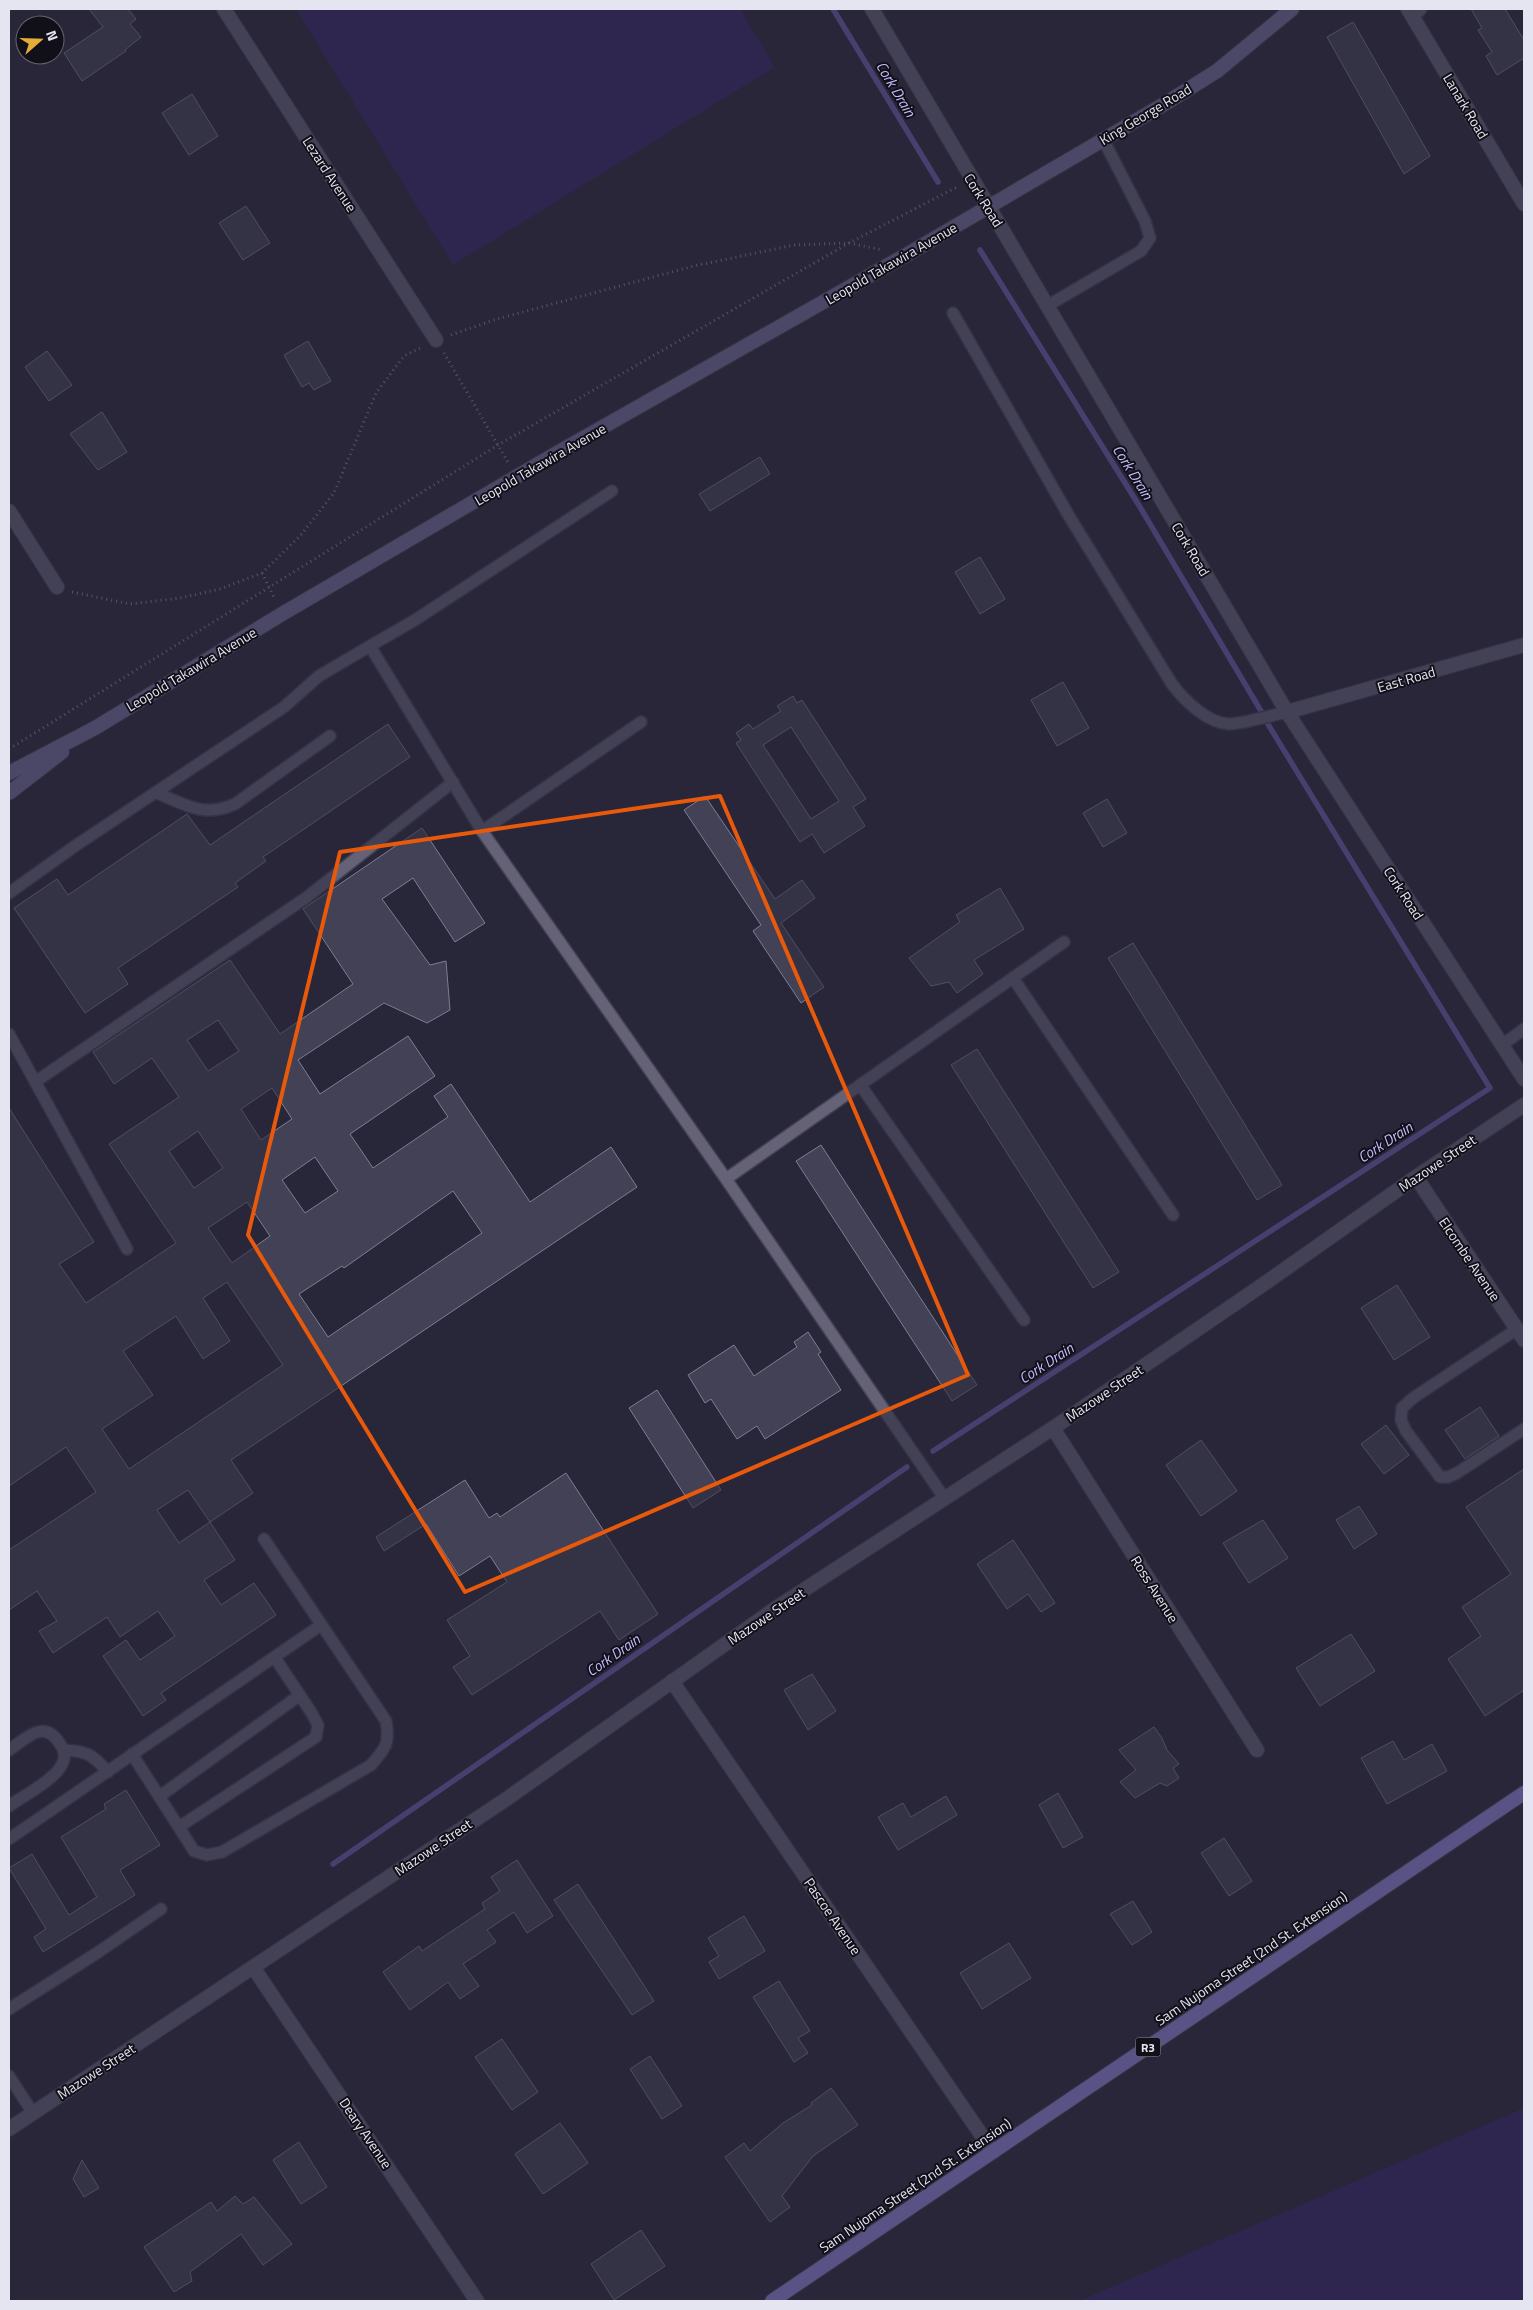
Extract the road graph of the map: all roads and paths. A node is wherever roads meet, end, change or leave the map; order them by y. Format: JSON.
{"nodes":[{"id":1,"x":224,"y":9,"type":"edge"},
{"id":2,"x":872,"y":9,"type":"edge"},
{"id":3,"x":1292,"y":9,"type":"edge"},
{"id":4,"x":1414,"y":12,"type":"edge"},
{"id":5,"x":1103,"y":139,"type":"junction"},
{"id":6,"x":971,"y":180,"type":"junction"},
{"id":7,"x":1524,"y":204,"type":"edge"},
{"id":8,"x":988,"y":206,"type":"junction"},
{"id":9,"x":849,"y":243,"type":"junction"},
{"id":10,"x":906,"y":255,"type":"junction"},
{"id":11,"x":1047,"y":306,"type":"junction"},
{"id":12,"x":953,"y":313,"type":"dead end"},
{"id":13,"x":436,"y":340,"type":"junction"},
{"id":14,"x":498,"y":445,"type":"junction"},
{"id":15,"x":517,"y":478,"type":"junction"},
{"id":16,"x":612,"y":491,"type":"dead end"},
{"id":17,"x":9,"y":511,"type":"edge"},
{"id":18,"x":262,"y":573,"type":"junction"},
{"id":19,"x":57,"y":587,"type":"joint"},
{"id":20,"x":269,"y":587,"type":"junction"},
{"id":21,"x":282,"y":614,"type":"junction"},
{"id":22,"x":1524,"y":645,"type":"edge"},
{"id":23,"x":370,"y":646,"type":"junction"},
{"id":24,"x":1287,"y":712,"type":"junction"},
{"id":25,"x":641,"y":722,"type":"dead end"},
{"id":26,"x":95,"y":728,"type":"junction"},
{"id":27,"x":330,"y":736,"type":"dead end"},
{"id":28,"x":9,"y":749,"type":"edge"},
{"id":29,"x":9,"y":773,"type":"edge"},
{"id":30,"x":453,"y":782,"type":"junction"},
{"id":31,"x":9,"y":793,"type":"edge"},
{"id":32,"x":157,"y":793,"type":"junction"},
{"id":33,"x":482,"y":831,"type":"junction"},
{"id":34,"x":9,"y":893,"type":"edge"},
{"id":35,"x":1064,"y":942,"type":"dead end"},
{"id":36,"x":1013,"y":978,"type":"junction"},
{"id":37,"x":1524,"y":1029,"type":"edge"},
{"id":38,"x":9,"y":1034,"type":"edge"},
{"id":39,"x":1502,"y":1045,"type":"junction"},
{"id":40,"x":1524,"y":1080,"type":"edge"},
{"id":41,"x":35,"y":1082,"type":"junction"},
{"id":42,"x":861,"y":1086,"type":"junction"},
{"id":43,"x":1524,"y":1105,"type":"edge"},
{"id":44,"x":1416,"y":1177,"type":"junction"},
{"id":45,"x":726,"y":1180,"type":"junction"},
{"id":46,"x":1173,"y":1216,"type":"dead end"},
{"id":47,"x":127,"y":1250,"type":"dead end"},
{"id":48,"x":1024,"y":1320,"type":"dead end"},
{"id":49,"x":1521,"y":1335,"type":"edge"},
{"id":50,"x":1052,"y":1428,"type":"junction"},
{"id":51,"x":1524,"y":1429,"type":"edge"},
{"id":52,"x":945,"y":1499,"type":"junction"},
{"id":53,"x":264,"y":1539,"type":"dead end"},
{"id":54,"x":321,"y":1625,"type":"junction"},
{"id":55,"x":275,"y":1658,"type":"junction"},
{"id":56,"x":672,"y":1681,"type":"junction"},
{"id":57,"x":300,"y":1695,"type":"junction"},
{"id":58,"x":9,"y":1750,"type":"edge"},
{"id":59,"x":64,"y":1750,"type":"junction"},
{"id":60,"x":1257,"y":1750,"type":"dead end"},
{"id":61,"x":132,"y":1754,"type":"junction"},
{"id":62,"x":108,"y":1772,"type":"junction"},
{"id":63,"x":1524,"y":1793,"type":"edge"},
{"id":64,"x":160,"y":1796,"type":"junction"},
{"id":65,"x":9,"y":1806,"type":"edge"},
{"id":66,"x":179,"y":1827,"type":"junction"},
{"id":67,"x":9,"y":1839,"type":"edge"},
{"id":68,"x":161,"y":1909,"type":"dead end"},
{"id":69,"x":253,"y":1967,"type":"junction"},
{"id":70,"x":9,"y":2009,"type":"edge"},
{"id":71,"x":9,"y":2076,"type":"edge"},
{"id":72,"x":33,"y":2112,"type":"junction"},
{"id":73,"x":9,"y":2129,"type":"edge"},
{"id":74,"x":993,"y":2152,"type":"junction"},
{"id":75,"x":477,"y":2301,"type":"edge"},
{"id":76,"x":772,"y":2301,"type":"edge"}],
"edges":[{"from":1,"to":13,"type":"street","name":"Lezard Avenue"},
{"from":2,"to":6,"type":"street","name":"Cork Road"},
{"from":3,"to":5,"type":"main road","name":"King George Road"},
{"from":4,"to":7,"type":"street","name":"Lanark Road"},
{"from":5,"to":8,"type":"main road","name":"King George Road"},
{"from":5,"to":11,"type":"lane"},
{"from":6,"to":8,"type":"street","name":"Cork Road"},
{"from":6,"to":9,"type":"path"},
{"from":8,"to":10,"type":"main road","name":"Leopold Takawira Avenue"},
{"from":8,"to":11,"type":"street","name":"Cork Road"},
{"from":9,"to":10,"type":"path"},
{"from":9,"to":13,"type":"path"},
{"from":9,"to":14,"type":"path"},
{"from":10,"to":15,"type":"main road","name":"Leopold Takawira Avenue"},
{"from":11,"to":24,"type":"street","name":"Cork Road"},
{"from":12,"to":24,"type":"lane"},
{"from":13,"to":14,"type":"path"},
{"from":13,"to":18,"type":"path"},
{"from":14,"to":15,"type":"path"},
{"from":14,"to":20,"type":"path"},
{"from":15,"to":21,"type":"main road","name":"Leopold Takawira Avenue"},
{"from":16,"to":23,"type":"lane"},
{"from":17,"to":19,"type":"street"},
{"from":18,"to":19,"type":"path"},
{"from":18,"to":20,"type":"path"},
{"from":20,"to":21,"type":"path"},
{"from":20,"to":28,"type":"path"},
{"from":21,"to":26,"type":"main road","name":"Leopold Takawira Avenue"},
{"from":22,"to":24,"type":"street","name":"East Road"},
{"from":23,"to":30,"type":"lane"},
{"from":23,"to":32,"type":"lane"},
{"from":24,"to":39,"type":"street","name":"Cork Road"},
{"from":25,"to":33,"type":"lane"},
{"from":26,"to":29,"type":"main road","name":"Leopold Takawira Avenue"},
{"from":26,"to":31,"type":"main road","name":"Leopold Takawira Avenue"},
{"from":27,"to":32,"type":"lane"},
{"from":30,"to":33,"type":"lane"},
{"from":30,"to":41,"type":"lane"},
{"from":32,"to":34,"type":"lane"},
{"from":33,"to":45,"type":"lane"},
{"from":35,"to":36,"type":"lane"},
{"from":36,"to":42,"type":"lane"},
{"from":36,"to":46,"type":"lane"},
{"from":37,"to":39,"type":"lane"},
{"from":38,"to":41,"type":"lane"},
{"from":39,"to":40,"type":"street","name":"Cork Road"},
{"from":41,"to":47,"type":"lane"},
{"from":42,"to":45,"type":"lane"},
{"from":42,"to":48,"type":"lane"},
{"from":43,"to":44,"type":"street","name":"Mazowe Street"},
{"from":44,"to":49,"type":"street","name":"Elcombe Avenue"},
{"from":44,"to":50,"type":"street","name":"Mazowe Street"},
{"from":45,"to":52,"type":"lane"},
{"from":49,"to":51,"type":"lane"},
{"from":50,"to":52,"type":"street","name":"Mazowe Street"},
{"from":50,"to":60,"type":"street","name":"Ross Avenue"},
{"from":52,"to":56,"type":"street","name":"Mazowe Street"},
{"from":53,"to":54,"type":"lane"},
{"from":54,"to":55,"type":"lane"},
{"from":54,"to":66,"type":"lane"},
{"from":55,"to":57,"type":"lane"},
{"from":55,"to":61,"type":"lane"},
{"from":56,"to":69,"type":"street","name":"Mazowe Street"},
{"from":56,"to":74,"type":"street","name":"Pascoe Avenue"},
{"from":57,"to":64,"type":"lane"},
{"from":57,"to":66,"type":"lane"},
{"from":58,"to":59,"type":"lane"},
{"from":59,"to":62,"type":"lane"},
{"from":59,"to":65,"type":"lane"},
{"from":61,"to":62,"type":"lane"},
{"from":61,"to":64,"type":"lane"},
{"from":62,"to":67,"type":"lane"},
{"from":63,"to":74,"type":"highway","name":"Sam Nujoma Street (2nd St. Extension)","number":"R3"},
{"from":64,"to":66,"type":"lane"},
{"from":68,"to":70,"type":"lane"},
{"from":69,"to":72,"type":"street","name":"Mazowe Street"},
{"from":69,"to":75,"type":"street","name":"Deary Avenue"},
{"from":71,"to":72,"type":"lane"},
{"from":72,"to":73,"type":"street","name":"Mazowe Street"},
{"from":74,"to":76,"type":"highway","name":"Sam Nujoma Street (2nd St. Extension)","number":"R3"}]}
